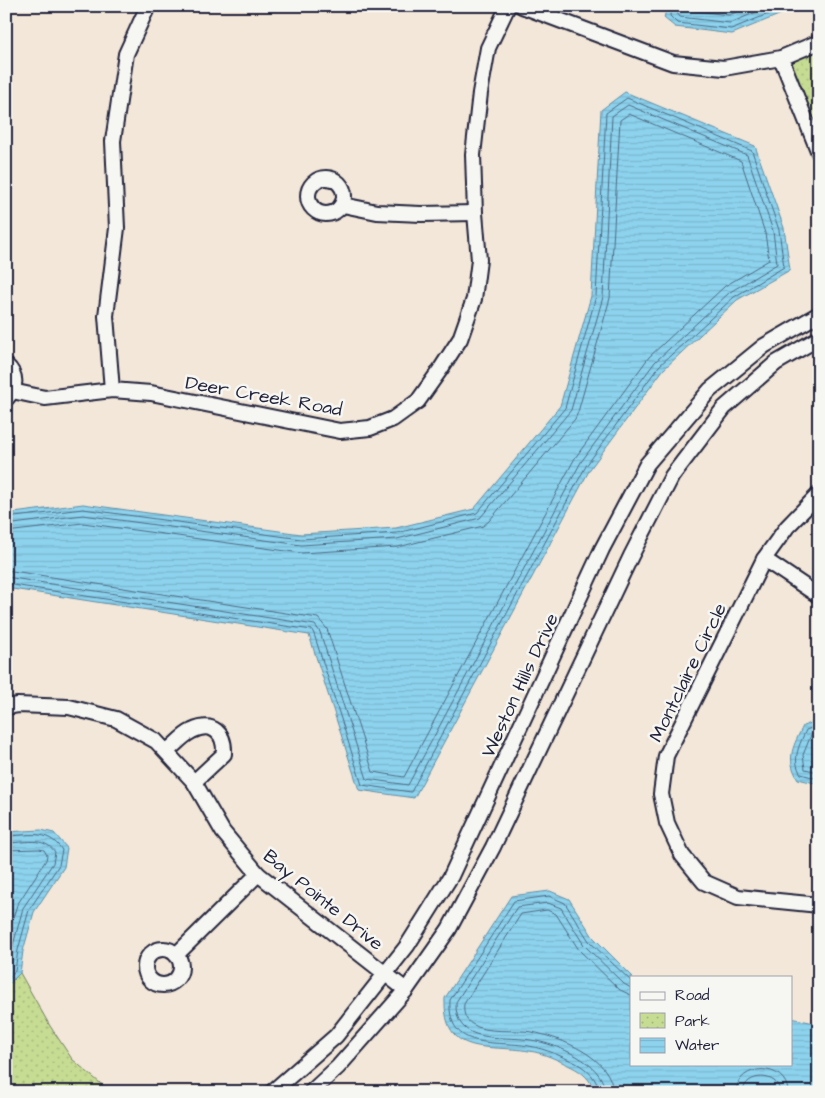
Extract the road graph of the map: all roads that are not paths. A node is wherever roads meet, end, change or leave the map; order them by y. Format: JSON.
{"nodes":[{"id":1,"x":148,"y":6,"type":"edge"},
{"id":2,"x":508,"y":6,"type":"edge"},
{"id":3,"x":522,"y":6,"type":"edge"},
{"id":4,"x":819,"y":42,"type":"edge"},
{"id":5,"x":781,"y":58,"type":"junction"},
{"id":6,"x":819,"y":154,"type":"edge"},
{"id":7,"x":343,"y":204,"type":"dead end"},
{"id":8,"x":475,"y":213,"type":"junction"},
{"id":9,"x":819,"y":314,"type":"edge"},
{"id":10,"x":819,"y":338,"type":"edge"},
{"id":11,"x":6,"y":365,"type":"edge"},
{"id":12,"x":112,"y":390,"type":"junction"},
{"id":13,"x":9,"y":395,"type":"edge"},
{"id":14,"x":819,"y":494,"type":"edge"},
{"id":15,"x":764,"y":559,"type":"junction"},
{"id":16,"x":819,"y":596,"type":"edge"},
{"id":17,"x":6,"y":707,"type":"edge"},
{"id":18,"x":167,"y":751,"type":"junction"},
{"id":19,"x":194,"y":782,"type":"junction"},
{"id":20,"x":258,"y":874,"type":"junction"},
{"id":21,"x":819,"y":905,"type":"edge"},
{"id":22,"x":176,"y":955,"type":"dead end"},
{"id":23,"x":386,"y":973,"type":"junction"},
{"id":24,"x":406,"y":990,"type":"junction"},
{"id":25,"x":272,"y":1092,"type":"edge"},
{"id":26,"x":311,"y":1092,"type":"edge"}],
"edges":[{"from":1,"to":12,"type":"street"},
{"from":2,"to":8,"type":"street","name":"Deer Creek Road"},
{"from":3,"to":5,"type":"street"},
{"from":4,"to":5,"type":"street"},
{"from":5,"to":6,"type":"street"},
{"from":7,"to":8,"type":"street"},
{"from":8,"to":12,"type":"street","name":"Deer Creek Road"},
{"from":9,"to":23,"type":"street","name":"Weston Hills Drive"},
{"from":10,"to":24,"type":"street"},
{"from":11,"to":13,"type":"street","name":"Deer Creek Road"},
{"from":12,"to":13,"type":"street","name":"Deer Creek Road"},
{"from":14,"to":15,"type":"street","name":"Montclaire Circle"},
{"from":15,"to":16,"type":"street"},
{"from":15,"to":21,"type":"street","name":"Montclaire Circle"},
{"from":17,"to":18,"type":"street","name":"Bay Pointe Drive"},
{"from":18,"to":19,"type":"street","name":"Bay Pointe Drive"},
{"from":18,"to":19,"type":"street"},
{"from":19,"to":20,"type":"street","name":"Bay Pointe Drive"},
{"from":20,"to":22,"type":"street"},
{"from":20,"to":23,"type":"street","name":"Bay Pointe Drive"},
{"from":23,"to":24,"type":"street","name":"Bay Pointe Drive"},
{"from":23,"to":25,"type":"street","name":"Weston Hills Drive"},
{"from":24,"to":26,"type":"street"}]}
